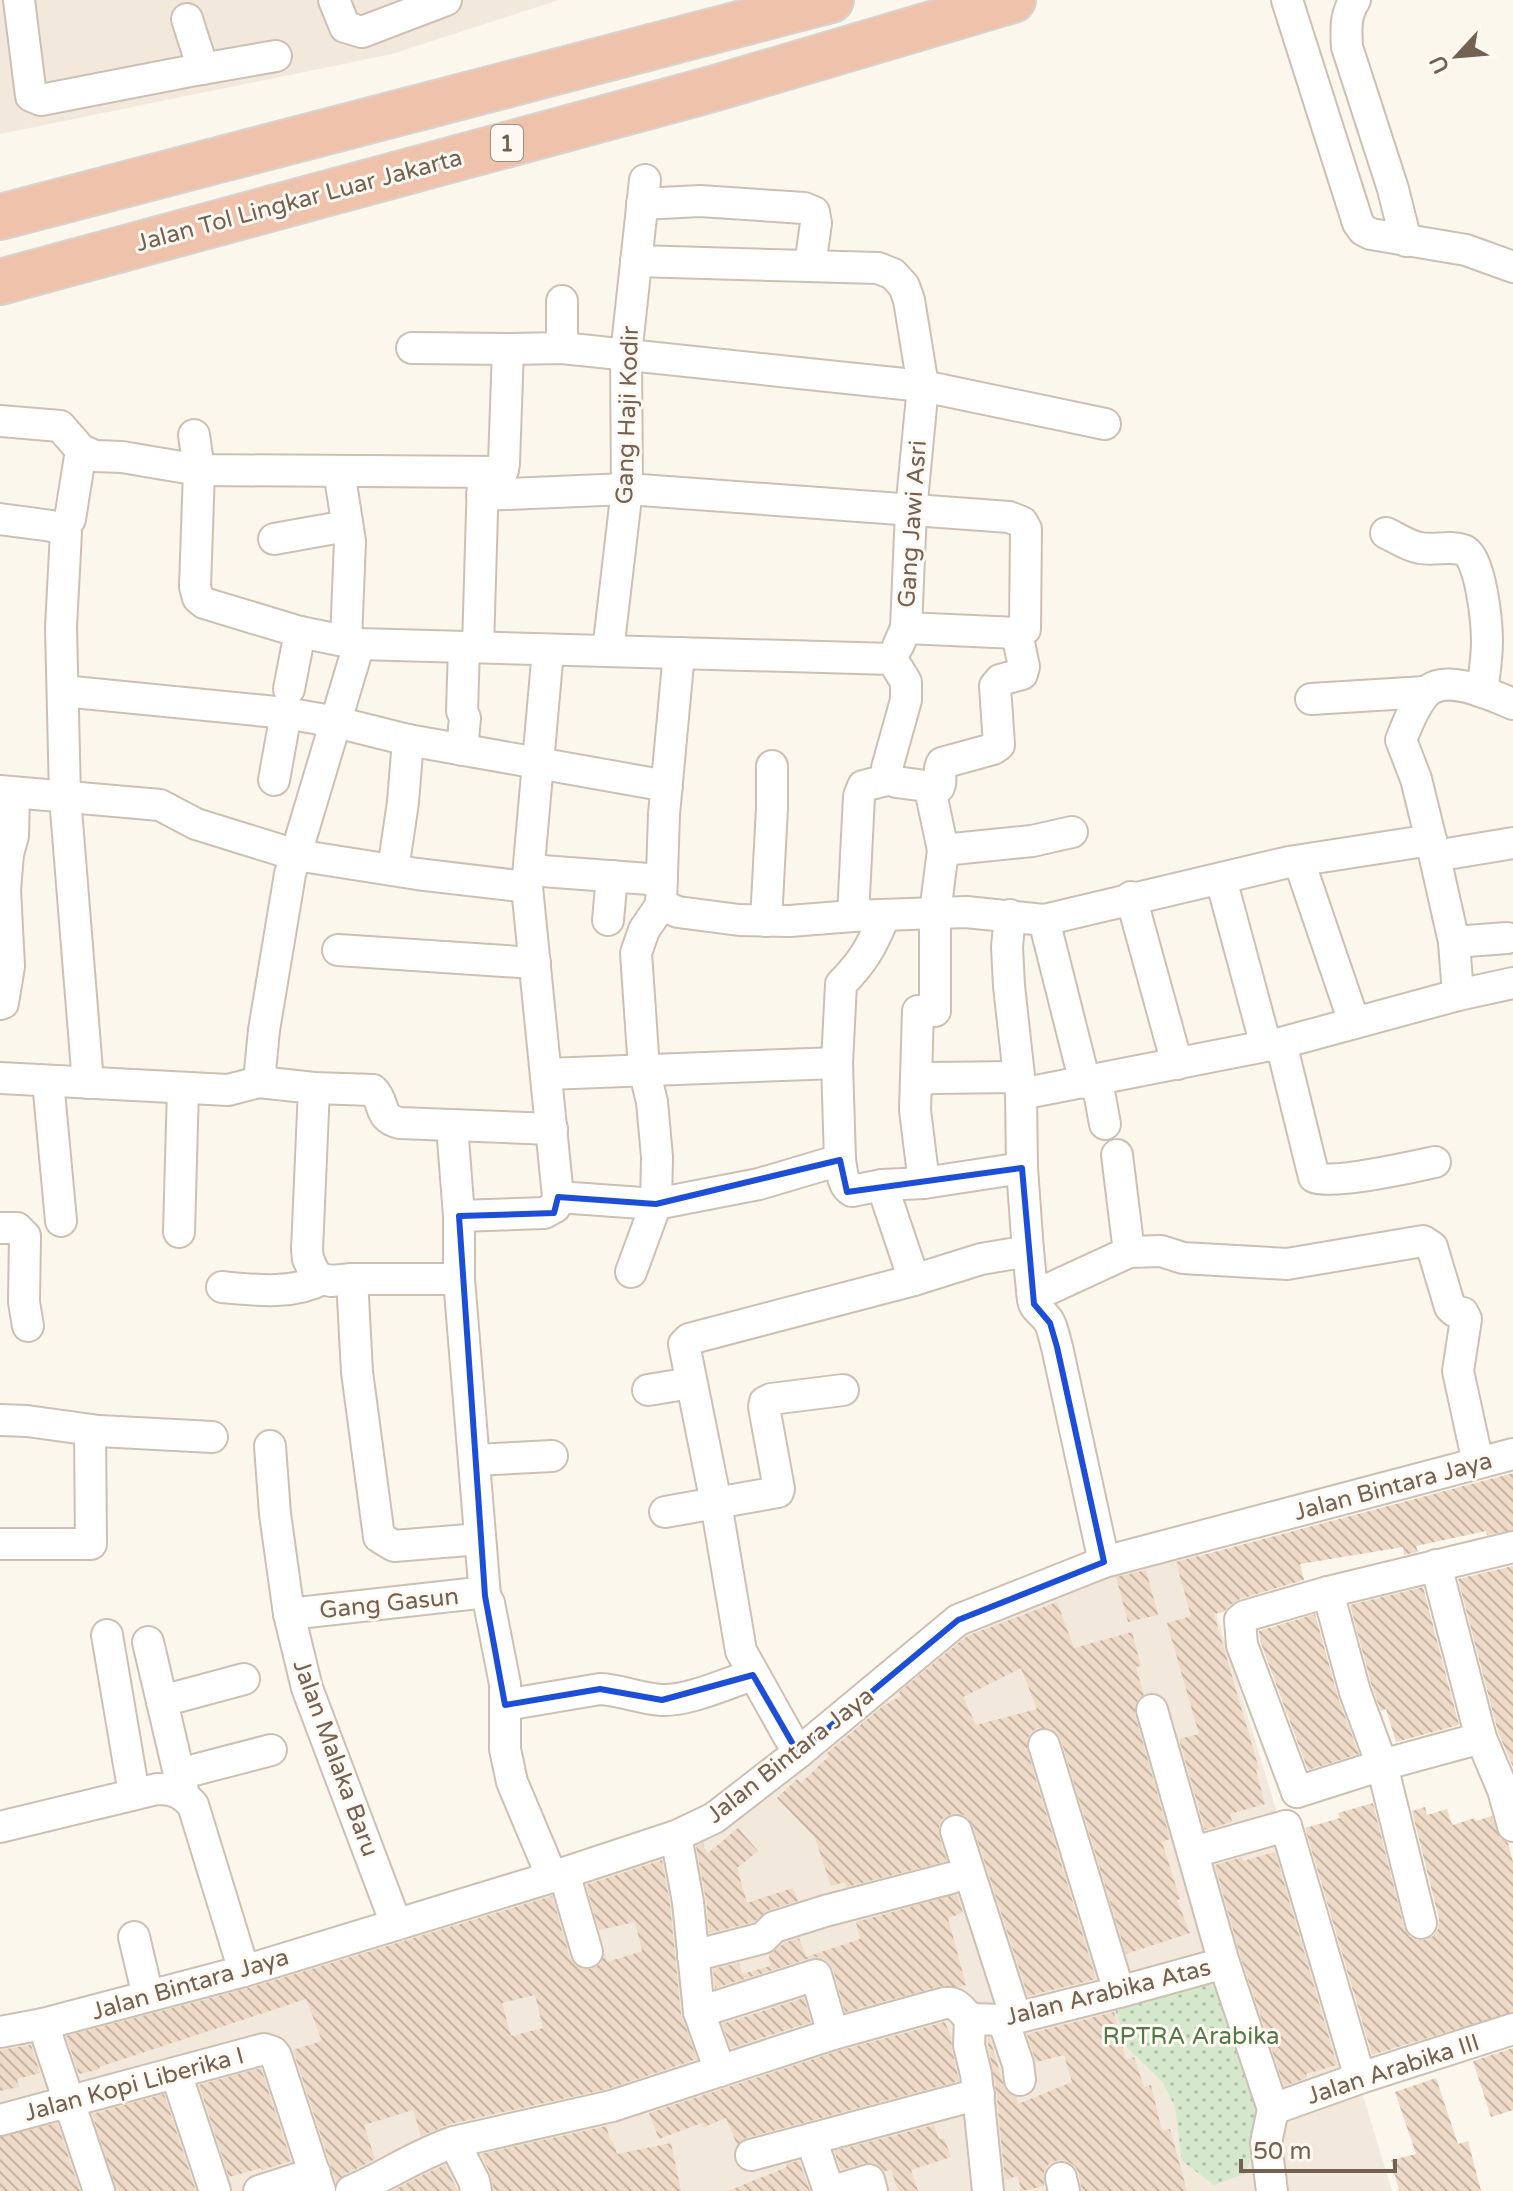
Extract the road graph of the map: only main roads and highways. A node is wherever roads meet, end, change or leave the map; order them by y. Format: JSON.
{"nodes":[{"id":1,"x":831,"y":0,"type":"edge"},
{"id":2,"x":1013,"y":0,"type":"edge"},
{"id":3,"x":0,"y":217,"type":"edge"},
{"id":4,"x":0,"y":282,"type":"edge"}],
"edges":[{"from":1,"to":3,"type":"highway","number":"1"},
{"from":2,"to":4,"type":"highway","name":"Jalan Tol Lingkar Luar Jakarta","number":"1"}]}
